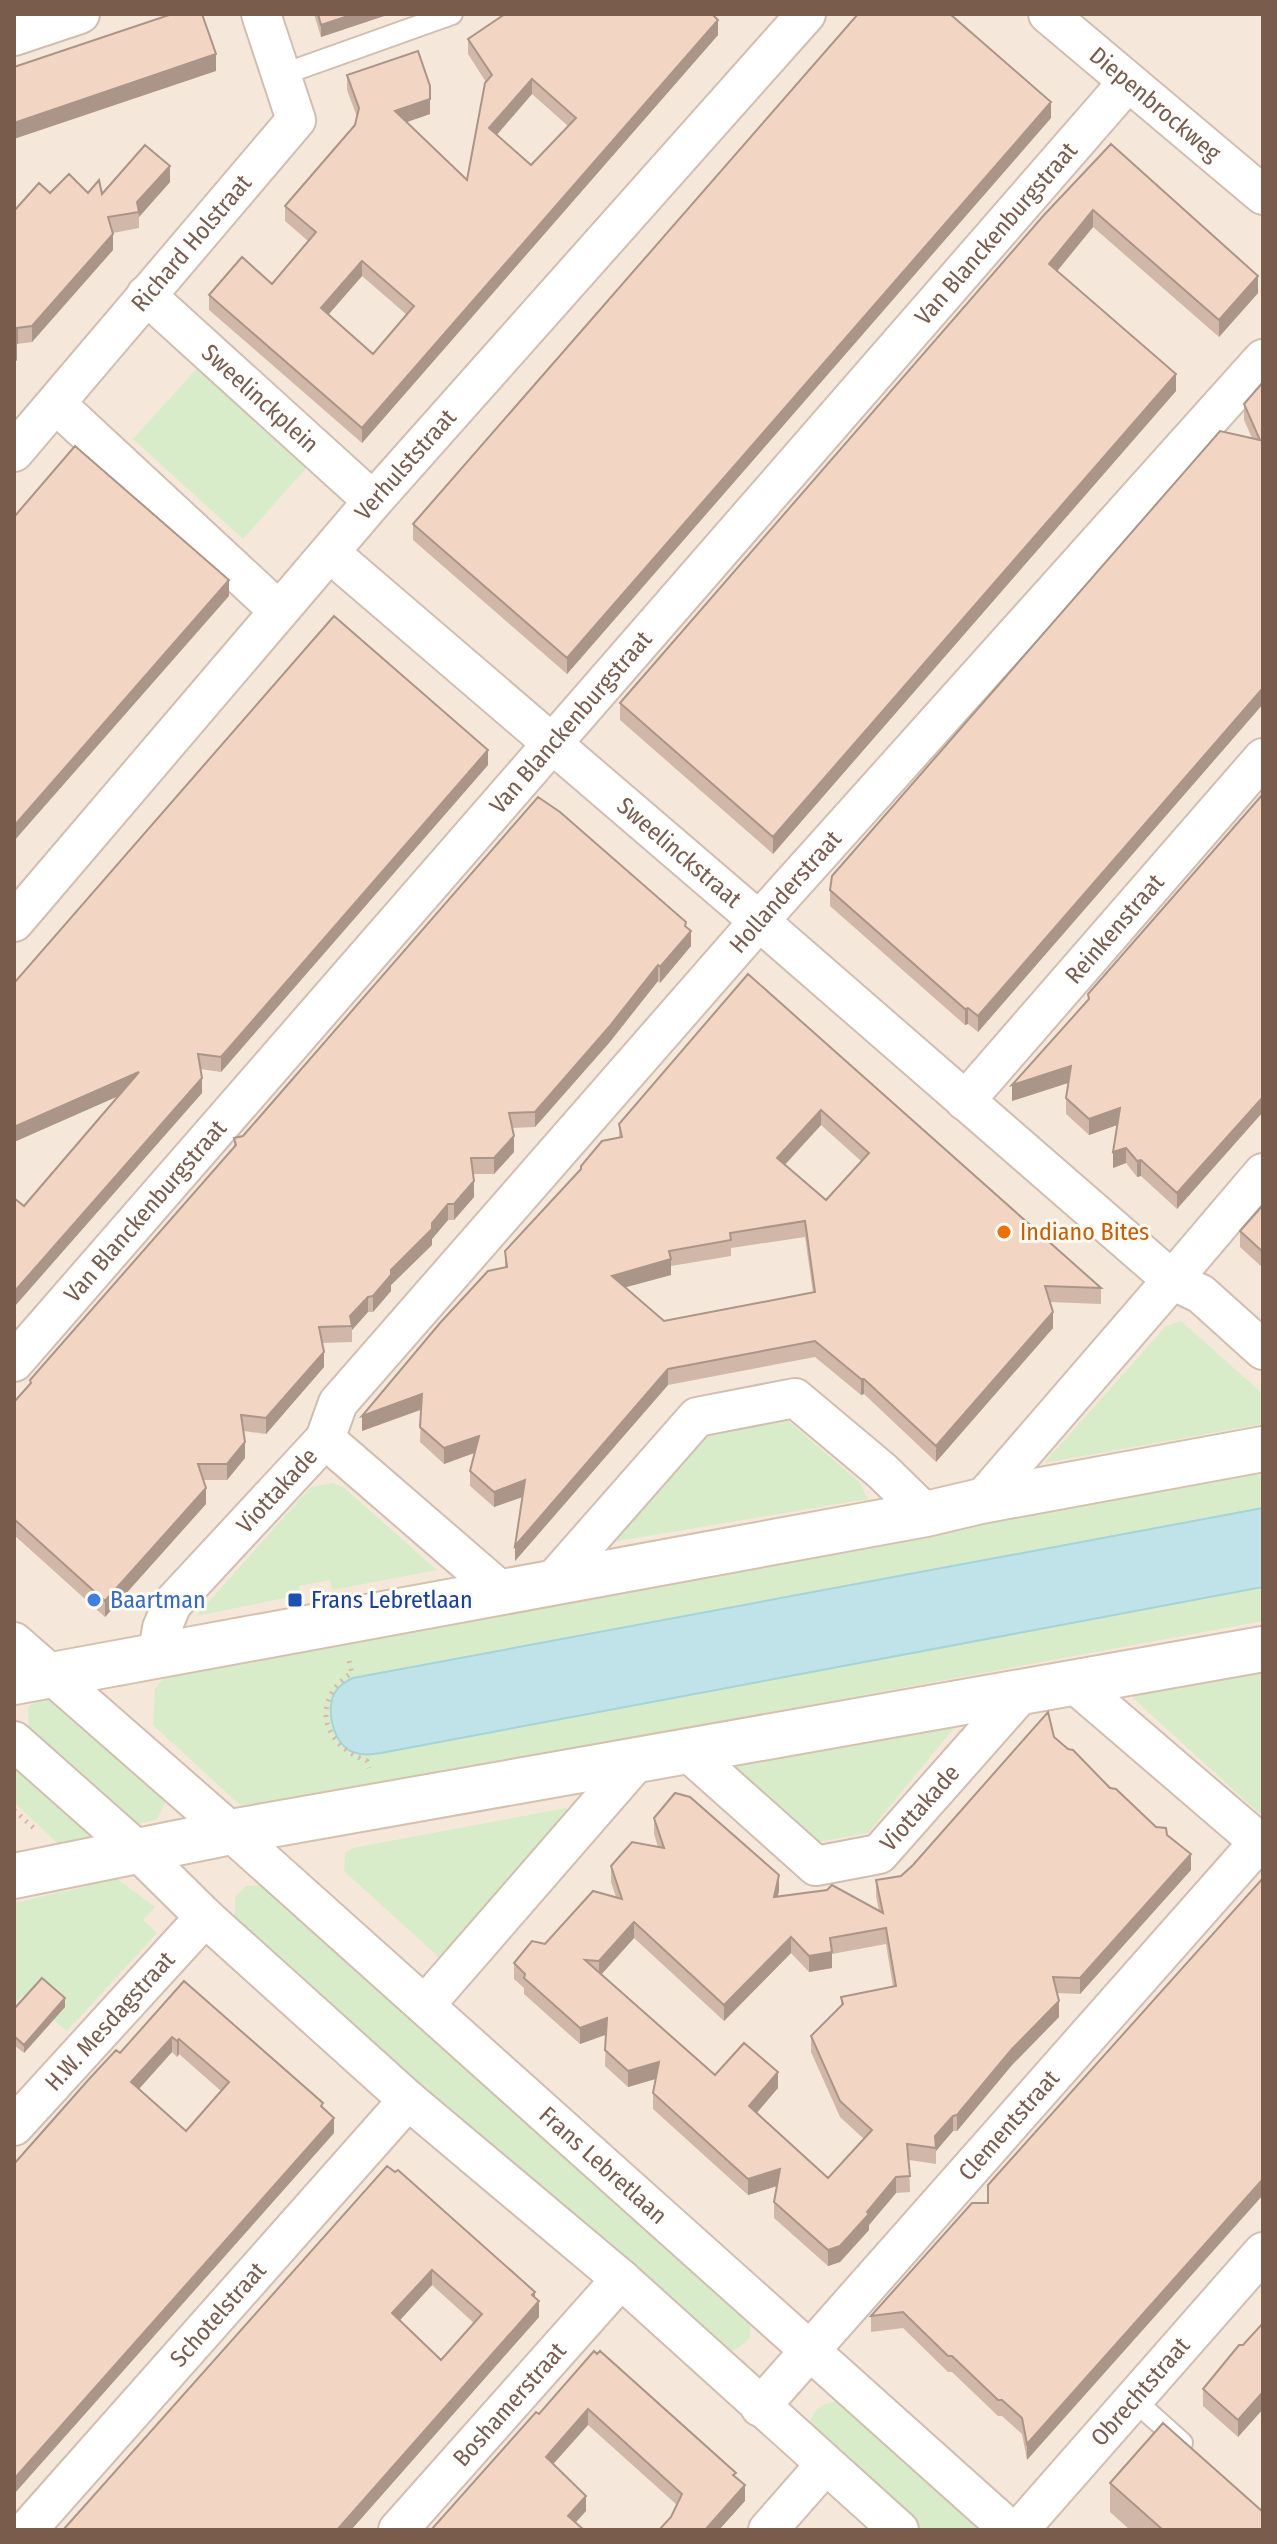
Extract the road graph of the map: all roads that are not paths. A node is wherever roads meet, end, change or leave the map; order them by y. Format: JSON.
{"nodes":[{"id":1,"x":80,"y":14,"type":"edge"},
{"id":2,"x":261,"y":14,"type":"edge"},
{"id":3,"x":452,"y":14,"type":"edge"},
{"id":4,"x":806,"y":14,"type":"edge"},
{"id":5,"x":1048,"y":14,"type":"edge"},
{"id":6,"x":14,"y":36,"type":"edge"},
{"id":7,"x":281,"y":75,"type":"junction"},
{"id":8,"x":1127,"y":83,"type":"junction"},
{"id":9,"x":1263,"y":195,"type":"edge"},
{"id":10,"x":146,"y":295,"type":"junction"},
{"id":11,"x":1263,"y":359,"type":"edge"},
{"id":12,"x":56,"y":404,"type":"junction"},
{"id":13,"x":14,"y":452,"type":"edge"},
{"id":14,"x":373,"y":501,"type":"junction"},
{"id":15,"x":330,"y":553,"type":"junction"},
{"id":16,"x":279,"y":611,"type":"junction"},
{"id":17,"x":553,"y":743,"type":"junction"},
{"id":18,"x":1263,"y":758,"type":"edge"},
{"id":19,"x":759,"y":921,"type":"junction"},
{"id":20,"x":14,"y":922,"type":"edge"},
{"id":21,"x":965,"y":1101,"type":"junction"},
{"id":22,"x":1263,"y":1173,"type":"edge"},
{"id":23,"x":1172,"y":1280,"type":"junction"},
{"id":24,"x":1263,"y":1350,"type":"edge"},
{"id":25,"x":14,"y":1362,"type":"edge"},
{"id":26,"x":325,"y":1439,"type":"junction"},
{"id":27,"x":1263,"y":1449,"type":"edge"},
{"id":28,"x":981,"y":1501,"type":"junction"},
{"id":29,"x":926,"y":1514,"type":"junction"},
{"id":30,"x":552,"y":1582,"type":"junction"},
{"id":31,"x":502,"y":1592,"type":"junction"},
{"id":32,"x":14,"y":1642,"type":"edge"},
{"id":33,"x":1263,"y":1649,"type":"edge"},
{"id":34,"x":157,"y":1657,"type":"junction"},
{"id":35,"x":33,"y":1678,"type":"edge"},
{"id":36,"x":1075,"y":1684,"type":"junction"},
{"id":37,"x":1024,"y":1690,"type":"junction"},
{"id":38,"x":14,"y":1741,"type":"edge"},
{"id":39,"x":686,"y":1750,"type":"junction"},
{"id":40,"x":637,"y":1761,"type":"junction"},
{"id":41,"x":231,"y":1832,"type":"junction"},
{"id":42,"x":1261,"y":1840,"type":"edge"},
{"id":43,"x":138,"y":1851,"type":"junction"},
{"id":44,"x":14,"y":1876,"type":"edge"},
{"id":45,"x":205,"y":1917,"type":"junction"},
{"id":46,"x":425,"y":2005,"type":"junction"},
{"id":47,"x":408,"y":2100,"type":"junction"},
{"id":48,"x":16,"y":2120,"type":"edge"},
{"id":49,"x":1263,"y":2252,"type":"edge"},
{"id":50,"x":621,"y":2279,"type":"junction"},
{"id":51,"x":809,"y":2351,"type":"junction"},
{"id":52,"x":1133,"y":2399,"type":"junction"},
{"id":53,"x":760,"y":2407,"type":"junction"},
{"id":54,"x":1192,"y":2451,"type":"edge"},
{"id":55,"x":825,"y":2465,"type":"junction"},
{"id":56,"x":27,"y":2530,"type":"edge"},
{"id":57,"x":398,"y":2530,"type":"edge"},
{"id":58,"x":768,"y":2530,"type":"edge"},
{"id":59,"x":899,"y":2530,"type":"edge"},
{"id":60,"x":1010,"y":2530,"type":"edge"},
{"id":61,"x":1019,"y":2530,"type":"edge"}],
"edges":[{"from":1,"to":6,"type":"street"},
{"from":2,"to":7,"type":"street","name":"Richard Holstraat"},
{"from":3,"to":7,"type":"lane"},
{"from":4,"to":14,"type":"street","name":"Verhulststraat"},
{"from":5,"to":8,"type":"street","name":"Diepenbrockweg"},
{"from":7,"to":10,"type":"street","name":"Richard Holstraat"},
{"from":8,"to":9,"type":"street","name":"Diepenbrockweg"},
{"from":8,"to":17,"type":"street","name":"Van Blanckenburgstraat"},
{"from":10,"to":12,"type":"street","name":"Richard Holstraat"},
{"from":10,"to":14,"type":"street","name":"Sweelinckplein"},
{"from":11,"to":19,"type":"street","name":"Hollanderstraat"},
{"from":12,"to":13,"type":"street","name":"Richard Holstraat"},
{"from":12,"to":16,"type":"street"},
{"from":14,"to":15,"type":"street","name":"Verhulststraat"},
{"from":15,"to":16,"type":"street","name":"Verhulststraat"},
{"from":15,"to":17,"type":"street","name":"Sweelinckstraat"},
{"from":16,"to":20,"type":"street","name":"Verhulststraat"},
{"from":17,"to":19,"type":"street","name":"Sweelinckstraat"},
{"from":17,"to":25,"type":"street","name":"Van Blanckenburgstraat"},
{"from":18,"to":21,"type":"street","name":"Reinkenstraat"},
{"from":19,"to":21,"type":"street","name":"Sweelinckstraat"},
{"from":19,"to":26,"type":"street","name":"Hollanderstraat"},
{"from":21,"to":23,"type":"street","name":"Sweelinckstraat"},
{"from":22,"to":23,"type":"street"},
{"from":23,"to":24,"type":"street"},
{"from":23,"to":28,"type":"street"},
{"from":26,"to":31,"type":"street","name":"Viottakade"},
{"from":26,"to":34,"type":"street","name":"Viottakade"},
{"from":27,"to":28,"type":"street"},
{"from":28,"to":29,"type":"street"},
{"from":29,"to":30,"type":"street"},
{"from":29,"to":30,"type":"street"},
{"from":30,"to":31,"type":"street"},
{"from":31,"to":34,"type":"street"},
{"from":32,"to":35,"type":"street","name":"Frans Lebretlaan"},
{"from":33,"to":36,"type":"street"},
{"from":34,"to":35,"type":"street"},
{"from":35,"to":41,"type":"street","name":"Frans Lebretlaan"},
{"from":36,"to":37,"type":"street"},
{"from":36,"to":42,"type":"street"},
{"from":37,"to":39,"type":"street"},
{"from":37,"to":39,"type":"street","name":"Viottakade"},
{"from":38,"to":43,"type":"street"},
{"from":39,"to":40,"type":"street"},
{"from":40,"to":41,"type":"street"},
{"from":40,"to":46,"type":"street"},
{"from":41,"to":43,"type":"street"},
{"from":41,"to":46,"type":"street","name":"Frans Lebretlaan"},
{"from":42,"to":51,"type":"street","name":"Clementstraat"},
{"from":43,"to":44,"type":"street"},
{"from":43,"to":45,"type":"street"},
{"from":45,"to":47,"type":"street"},
{"from":45,"to":48,"type":"street","name":"H.W. Mesdagstraat"},
{"from":46,"to":51,"type":"street","name":"Frans Lebretlaan"},
{"from":47,"to":50,"type":"street"},
{"from":47,"to":56,"type":"street","name":"Schotelstraat"},
{"from":49,"to":52,"type":"street","name":"Obrechtstraat"},
{"from":50,"to":53,"type":"street"},
{"from":50,"to":57,"type":"street","name":"Boshamerstraat"},
{"from":51,"to":53,"type":"street","name":"Clementstraat"},
{"from":51,"to":60,"type":"street","name":"Frans Lebretlaan"},
{"from":52,"to":54,"type":"lane"},
{"from":52,"to":61,"type":"street","name":"Obrechtstraat"},
{"from":53,"to":55,"type":"street"},
{"from":55,"to":58,"type":"street"},
{"from":55,"to":59,"type":"street"}]}
